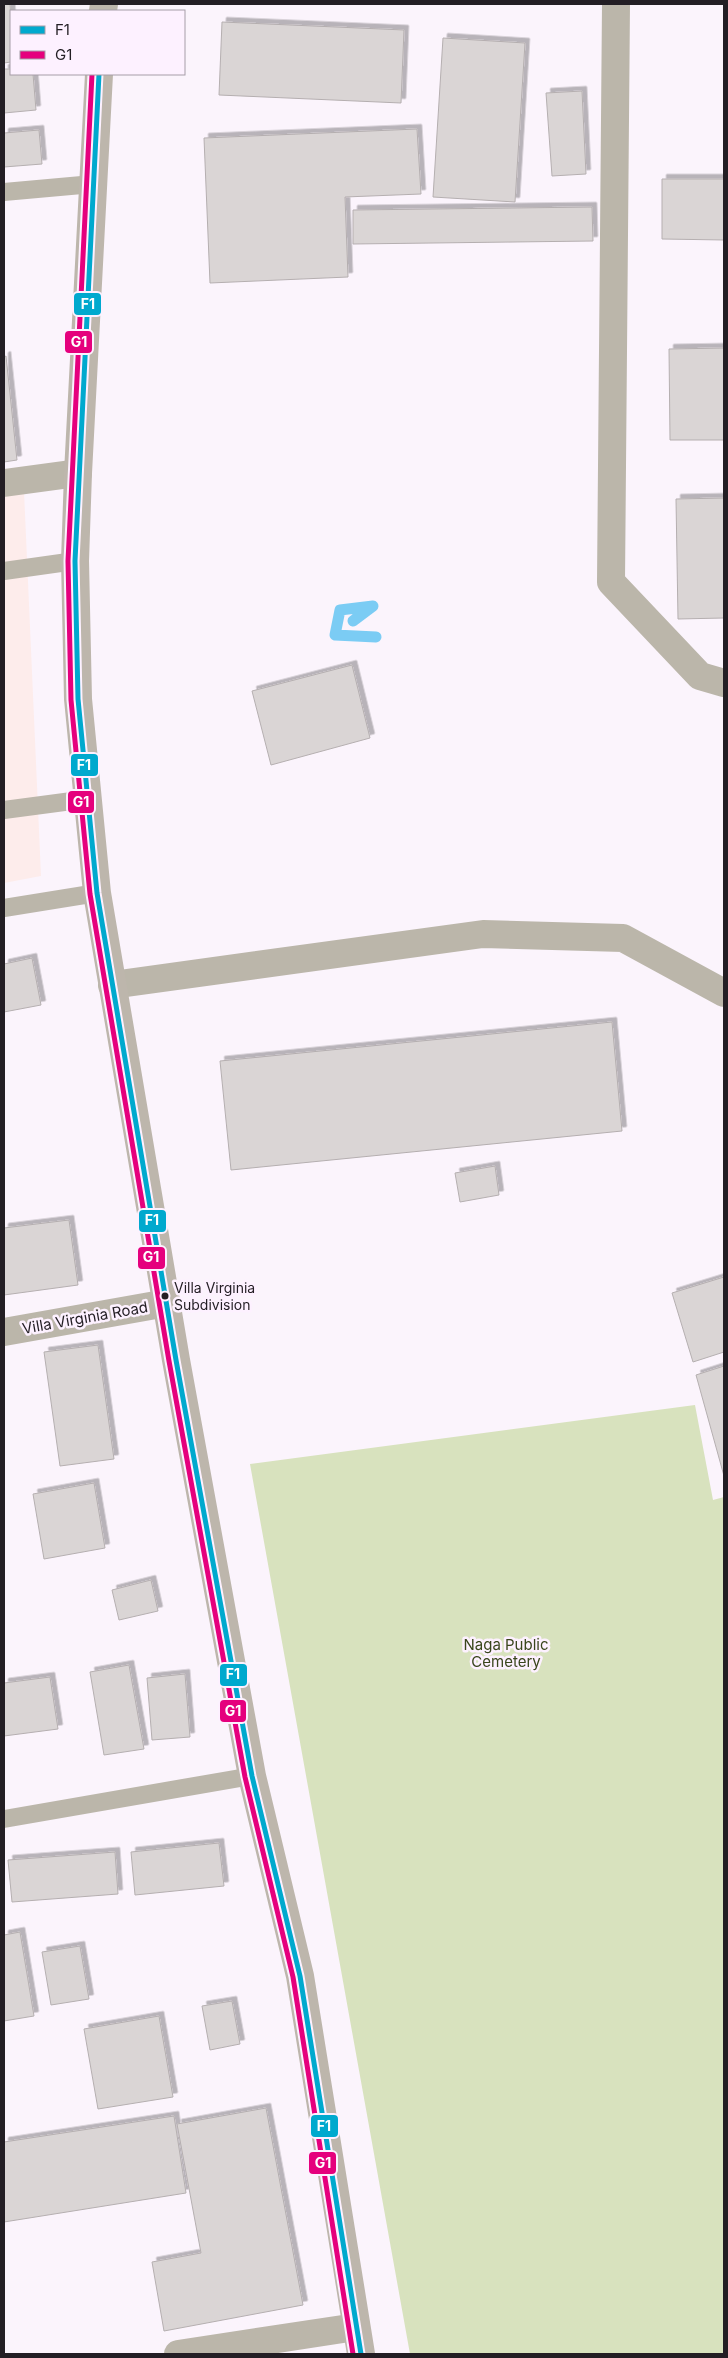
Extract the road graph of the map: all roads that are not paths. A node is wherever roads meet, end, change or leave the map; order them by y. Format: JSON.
{"nodes":[{"id":1,"x":616,"y":4,"type":"edge"},
{"id":2,"x":99,"y":75,"type":"edge"},
{"id":3,"x":93,"y":184,"type":"junction"},
{"id":4,"x":4,"y":192,"type":"edge"},
{"id":5,"x":78,"y":473,"type":"junction"},
{"id":6,"x":4,"y":483,"type":"edge"},
{"id":7,"x":76,"y":562,"type":"junction"},
{"id":8,"x":4,"y":571,"type":"edge"},
{"id":9,"x":724,"y":683,"type":"edge"},
{"id":10,"x":87,"y":799,"type":"junction"},
{"id":11,"x":4,"y":810,"type":"edge"},
{"id":12,"x":97,"y":893,"type":"junction"},
{"id":13,"x":4,"y":908,"type":"edge"},
{"id":14,"x":112,"y":985,"type":"junction"},
{"id":15,"x":724,"y":993,"type":"edge"},
{"id":16,"x":167,"y":1304,"type":"junction"},
{"id":17,"x":4,"y":1332,"type":"edge"},
{"id":18,"x":252,"y":1776,"type":"junction"},
{"id":19,"x":4,"y":1819,"type":"edge"},
{"id":20,"x":356,"y":2327,"type":"junction"},
{"id":21,"x":178,"y":2354,"type":"edge"},
{"id":22,"x":361,"y":2354,"type":"edge"}],
"edges":[{"from":1,"to":9,"type":"street"},
{"from":2,"to":3,"type":"main road"},
{"from":3,"to":4,"type":"lane"},
{"from":3,"to":5,"type":"main road"},
{"from":5,"to":6,"type":"street"},
{"from":5,"to":7,"type":"main road"},
{"from":7,"to":8,"type":"lane"},
{"from":7,"to":10,"type":"main road"},
{"from":10,"to":11,"type":"lane"},
{"from":10,"to":12,"type":"main road"},
{"from":12,"to":13,"type":"lane"},
{"from":12,"to":14,"type":"main road"},
{"from":14,"to":15,"type":"street"},
{"from":14,"to":16,"type":"main road"},
{"from":16,"to":17,"type":"street","name":"Villa Virginia Road"},
{"from":16,"to":18,"type":"main road"},
{"from":18,"to":19,"type":"lane"},
{"from":18,"to":20,"type":"main road"},
{"from":20,"to":21,"type":"street"},
{"from":20,"to":22,"type":"main road"}]}
